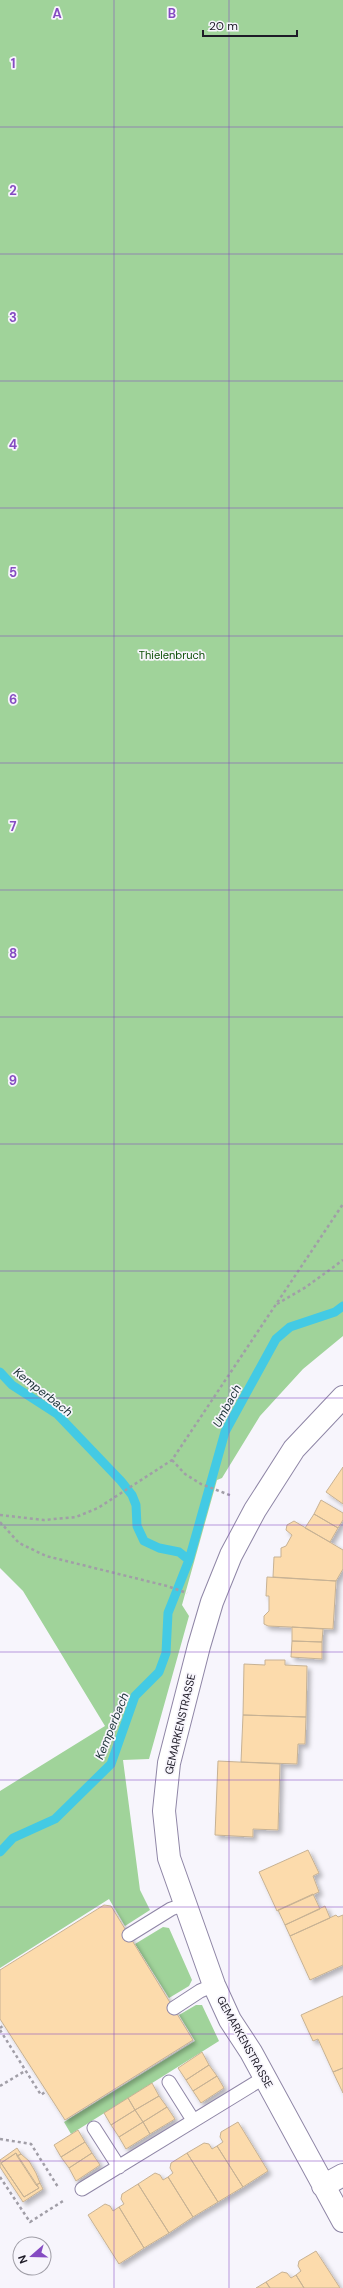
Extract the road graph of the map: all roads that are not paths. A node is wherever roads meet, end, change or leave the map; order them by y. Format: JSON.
{"nodes":[{"id":1,"x":343,"y":1397,"type":"edge"},
{"id":2,"x":185,"y":1904,"type":"junction"},
{"id":3,"x":129,"y":1936,"type":"dead end"},
{"id":4,"x":214,"y":1985,"type":"junction"},
{"id":5,"x":174,"y":2008,"type":"dead end"},
{"id":6,"x":265,"y":2077,"type":"junction"},
{"id":7,"x":169,"y":2082,"type":"dead end"},
{"id":8,"x":193,"y":2120,"type":"junction"},
{"id":9,"x":94,"y":2128,"type":"dead end"},
{"id":10,"x":118,"y":2166,"type":"junction"},
{"id":11,"x":343,"y":2175,"type":"edge"},
{"id":12,"x":323,"y":2186,"type":"junction"},
{"id":13,"x":82,"y":2190,"type":"road end"},
{"id":14,"x":343,"y":2221,"type":"edge"}],
"edges":[{"from":1,"to":2,"type":"street","name":"GEMARKENSTRASSE"},
{"from":2,"to":3,"type":"lane"},
{"from":2,"to":4,"type":"street","name":"GEMARKENSTRASSE"},
{"from":4,"to":5,"type":"lane"},
{"from":4,"to":6,"type":"street","name":"GEMARKENSTRASSE"},
{"from":6,"to":8,"type":"lane"},
{"from":6,"to":12,"type":"street","name":"GEMARKENSTRASSE"},
{"from":7,"to":8,"type":"lane"},
{"from":8,"to":10,"type":"lane"},
{"from":9,"to":10,"type":"lane"},
{"from":10,"to":13,"type":"lane"},
{"from":11,"to":12,"type":"street"},
{"from":12,"to":14,"type":"street","name":"GEMARKENSTRASSE"}]}
